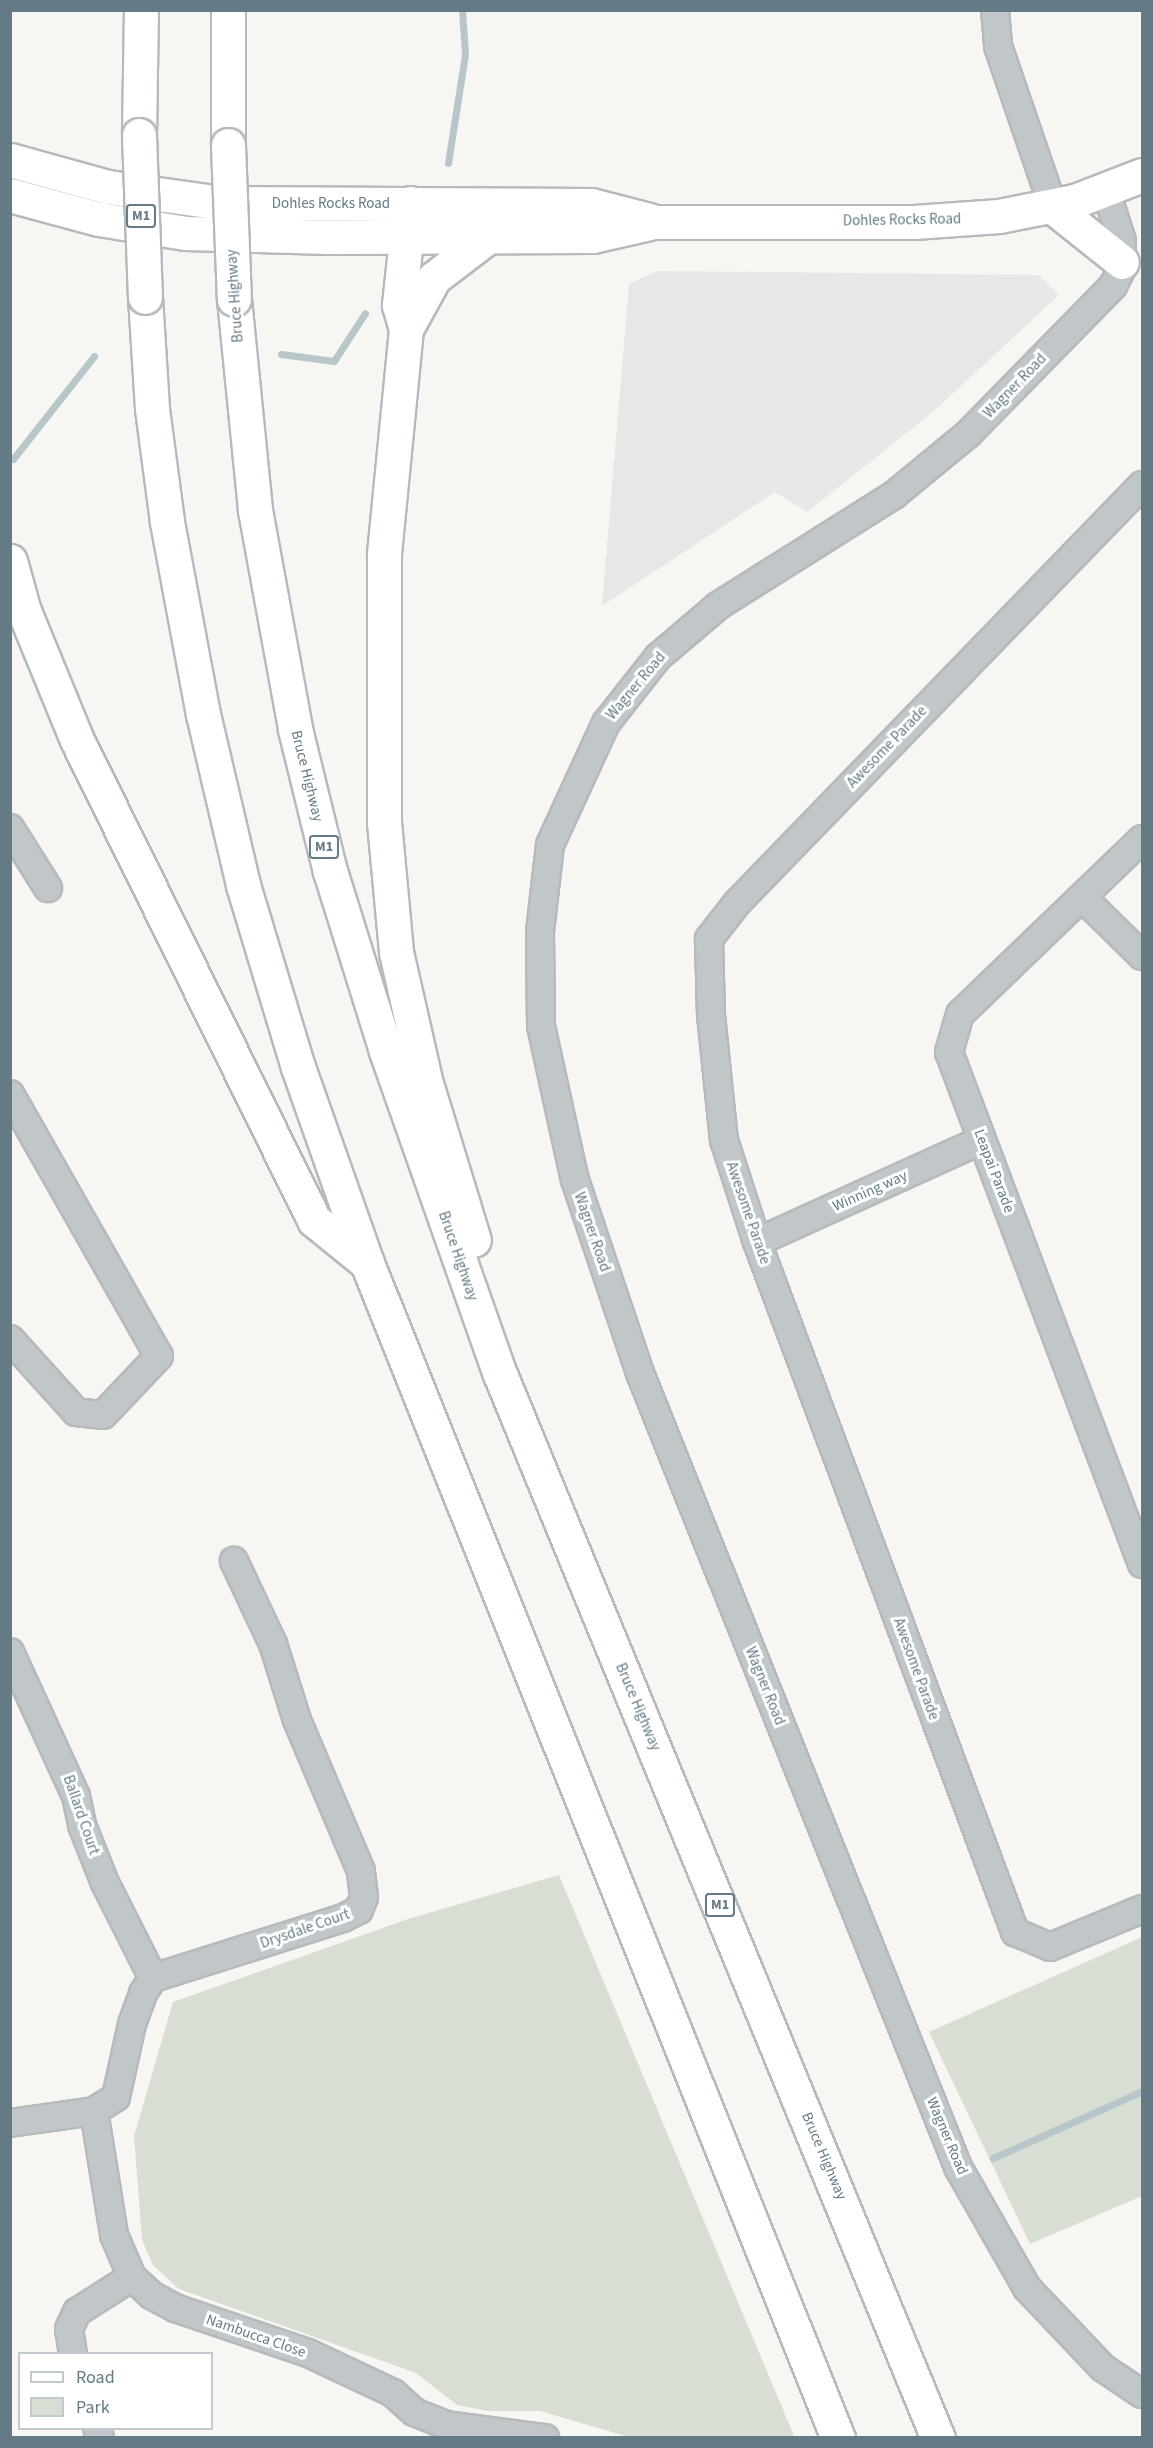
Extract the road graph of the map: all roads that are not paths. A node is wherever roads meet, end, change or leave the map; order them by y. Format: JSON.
{"nodes":[{"id":1,"x":141,"y":10,"type":"edge"},
{"id":2,"x":228,"y":10,"type":"edge"},
{"id":3,"x":995,"y":10,"type":"edge"},
{"id":4,"x":10,"y":160,"type":"edge"},
{"id":5,"x":1143,"y":175,"type":"edge"},
{"id":6,"x":1106,"y":191,"type":"junction"},
{"id":7,"x":10,"y":195,"type":"edge"},
{"id":8,"x":410,"y":203,"type":"junction"},
{"id":9,"x":1053,"y":207,"type":"junction"},
{"id":10,"x":654,"y":222,"type":"junction"},
{"id":11,"x":489,"y":236,"type":"junction"},
{"id":12,"x":406,"y":237,"type":"junction"},
{"id":13,"x":1122,"y":262,"type":"junction"},
{"id":14,"x":406,"y":329,"type":"junction"},
{"id":15,"x":1143,"y":485,"type":"edge"},
{"id":16,"x":10,"y":561,"type":"edge"},
{"id":17,"x":13,"y":837,"type":"edge"},
{"id":18,"x":1143,"y":839,"type":"edge"},
{"id":19,"x":48,"y":888,"type":"dead end"},
{"id":20,"x":1083,"y":898,"type":"junction"},
{"id":21,"x":1143,"y":956,"type":"edge"},
{"id":22,"x":10,"y":1094,"type":"edge"},
{"id":23,"x":982,"y":1140,"type":"junction"},
{"id":24,"x":757,"y":1242,"type":"junction"},
{"id":25,"x":367,"y":1263,"type":"junction"},
{"id":26,"x":10,"y":1339,"type":"edge"},
{"id":27,"x":500,"y":1374,"type":"junction"},
{"id":28,"x":234,"y":1561,"type":"dead end"},
{"id":29,"x":1143,"y":1564,"type":"edge"},
{"id":30,"x":10,"y":1652,"type":"edge"},
{"id":31,"x":1143,"y":1908,"type":"edge"},
{"id":32,"x":153,"y":1978,"type":"junction"},
{"id":33,"x":94,"y":2111,"type":"junction"},
{"id":34,"x":10,"y":2123,"type":"edge"},
{"id":35,"x":132,"y":2277,"type":"junction"},
{"id":36,"x":73,"y":2352,"type":"edge"},
{"id":37,"x":1143,"y":2394,"type":"edge"},
{"id":38,"x":445,"y":2431,"type":"edge"},
{"id":39,"x":545,"y":2438,"type":"edge"},
{"id":40,"x":838,"y":2438,"type":"edge"},
{"id":41,"x":938,"y":2438,"type":"edge"}],
"edges":[{"from":1,"to":25,"type":"main road","number":"M1","bridge":true},
{"from":2,"to":27,"type":"main road","name":"Bruce Highway","number":"M1","bridge":true},
{"from":3,"to":9,"type":"street"},
{"from":4,"to":8,"type":"main road","name":"Dohles Rocks Road"},
{"from":5,"to":6,"type":"main road","name":"Dohles Rocks Road"},
{"from":6,"to":9,"type":"main road","name":"Dohles Rocks Road"},
{"from":6,"to":13,"type":"street","name":"Wagner Road"},
{"from":7,"to":12,"type":"main road","name":"Dohles Rocks Road"},
{"from":8,"to":10,"type":"main road","name":"Dohles Rocks Road"},
{"from":8,"to":12,"type":"main road"},
{"from":9,"to":10,"type":"main road","name":"Dohles Rocks Road"},
{"from":9,"to":13,"type":"main road"},
{"from":10,"to":11,"type":"main road","name":"Dohles Rocks Road"},
{"from":11,"to":12,"type":"main road","name":"Dohles Rocks Road"},
{"from":11,"to":14,"type":"main road"},
{"from":12,"to":14,"type":"main road"},
{"from":13,"to":37,"type":"street","name":"Wagner Road"},
{"from":14,"to":27,"type":"main road"},
{"from":15,"to":24,"type":"street","name":"Awesome Parade"},
{"from":16,"to":25,"type":"main road"},
{"from":17,"to":19,"type":"street"},
{"from":18,"to":20,"type":"street","name":"Leapai Parade"},
{"from":20,"to":21,"type":"street"},
{"from":20,"to":23,"type":"street","name":"Leapai Parade"},
{"from":22,"to":26,"type":"street"},
{"from":23,"to":24,"type":"street","name":"Winning way"},
{"from":23,"to":29,"type":"street","name":"Leapai Parade"},
{"from":24,"to":31,"type":"street","name":"Awesome Parade"},
{"from":25,"to":40,"type":"main road","number":"M1"},
{"from":27,"to":41,"type":"main road","name":"Bruce Highway","number":"M1"},
{"from":28,"to":32,"type":"street","name":"Drysdale Court"},
{"from":30,"to":32,"type":"street","name":"Ballard Court"},
{"from":32,"to":33,"type":"street"},
{"from":33,"to":34,"type":"street"},
{"from":33,"to":35,"type":"street","name":"Nambucca Close"},
{"from":35,"to":36,"type":"street"},
{"from":35,"to":38,"type":"street","name":"Nambucca Close"},
{"from":38,"to":39,"type":"street","name":"Nambucca Close"}]}
